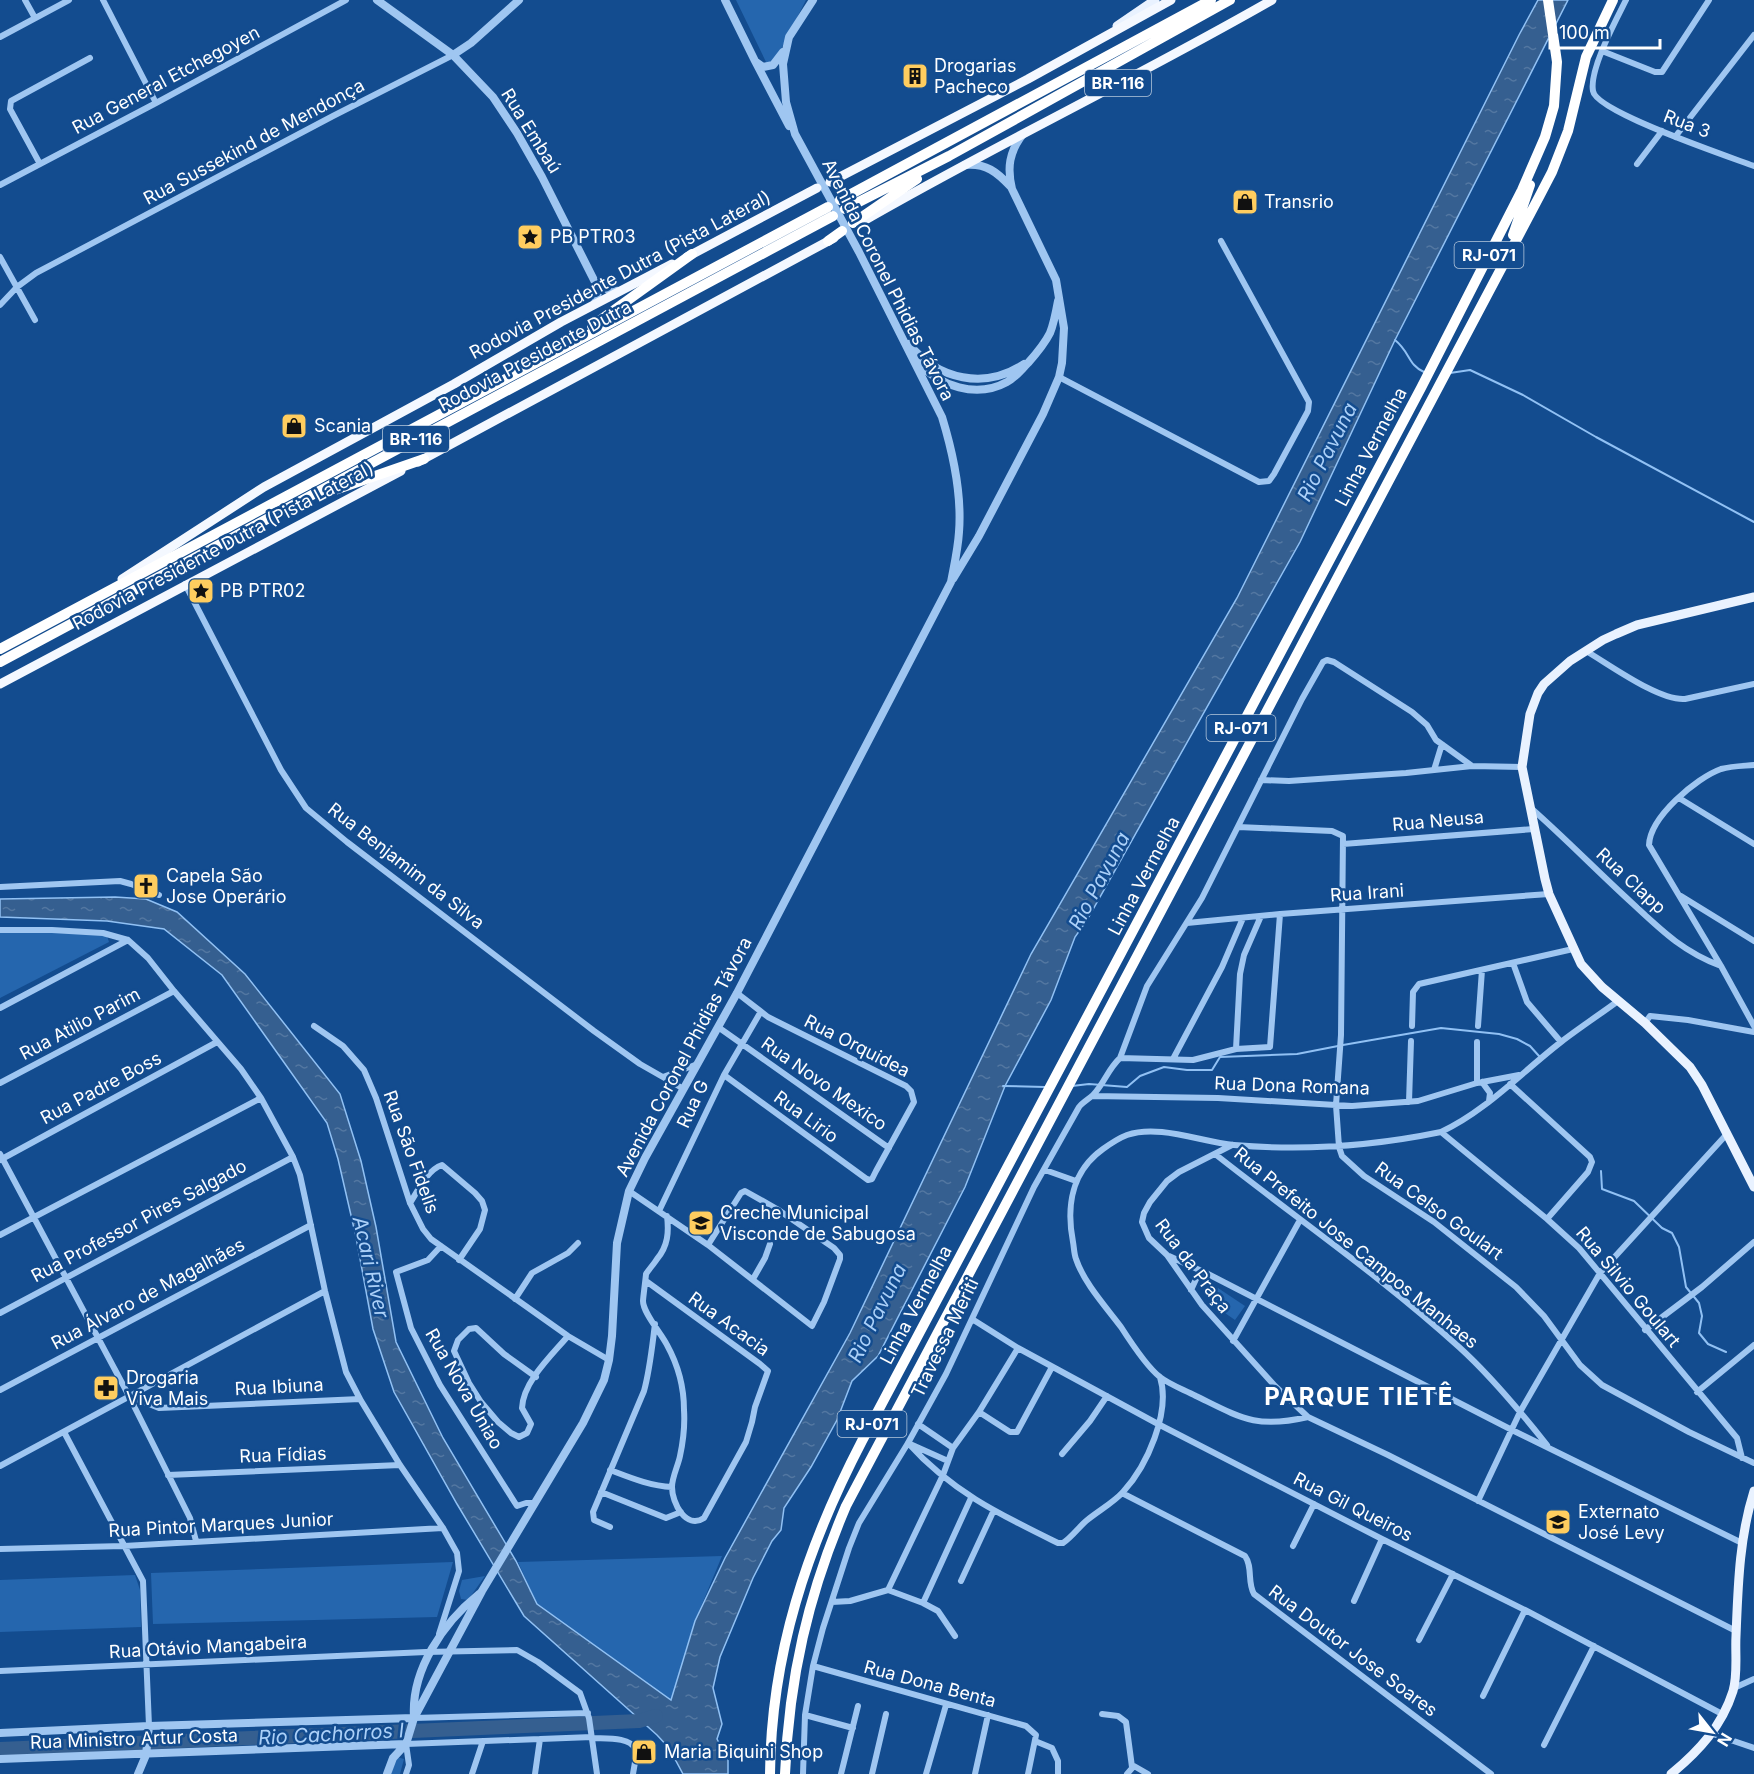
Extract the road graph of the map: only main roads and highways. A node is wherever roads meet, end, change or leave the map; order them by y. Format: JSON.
{"nodes":[{"id":1,"x":1155,"y":0,"type":"edge"},
{"id":2,"x":1171,"y":0,"type":"edge"},
{"id":3,"x":1211,"y":0,"type":"edge"},
{"id":4,"x":1230,"y":0,"type":"edge"},
{"id":5,"x":1272,"y":0,"type":"edge"},
{"id":6,"x":1548,"y":0,"type":"edge"},
{"id":7,"x":1613,"y":0,"type":"edge"},
{"id":8,"x":1094,"y":42,"type":"junction"},
{"id":9,"x":1540,"y":150,"type":"junction"},
{"id":10,"x":949,"y":156,"type":"junction"},
{"id":11,"x":830,"y":182,"type":"dead end"},
{"id":12,"x":817,"y":189,"type":"dead end"},
{"id":13,"x":854,"y":225,"type":"joint"},
{"id":14,"x":842,"y":232,"type":"dead end"},
{"id":15,"x":828,"y":241,"type":"joint"},
{"id":16,"x":692,"y":254,"type":"junction"},
{"id":17,"x":1503,"y":266,"type":"junction"},
{"id":18,"x":562,"y":348,"type":"junction"},
{"id":19,"x":424,"y":459,"type":"junction"},
{"id":20,"x":295,"y":504,"type":"junction"},
{"id":21,"x":100,"y":595,"type":"junction"},
{"id":22,"x":1754,"y":597,"type":"edge"},
{"id":23,"x":0,"y":649,"type":"edge"},
{"id":24,"x":0,"y":662,"type":"edge"},
{"id":25,"x":0,"y":684,"type":"edge"},
{"id":26,"x":1754,"y":1187,"type":"edge"},
{"id":27,"x":1754,"y":1491,"type":"edge"},
{"id":28,"x":770,"y":1774,"type":"edge"},
{"id":29,"x":785,"y":1774,"type":"edge"},
{"id":30,"x":1671,"y":1774,"type":"edge"}],
"edges":[{"from":1,"to":8,"type":"main road"},
{"from":2,"to":8,"type":"highway","number":"BR-116"},
{"from":3,"to":10,"type":"highway","number":"BR-116"},
{"from":4,"to":10,"type":"highway","number":"BR-116"},
{"from":5,"to":13,"type":"highway","number":"BR-116"},
{"from":6,"to":9,"type":"highway","name":"Linha Vermelha","number":"RJ-071"},
{"from":7,"to":17,"type":"highway"},
{"from":8,"to":11,"type":"highway","number":"BR-116"},
{"from":9,"to":17,"type":"highway"},
{"from":9,"to":28,"type":"highway","name":"Linha Vermelha","number":"RJ-071"},
{"from":10,"to":13,"type":"highway"},
{"from":12,"to":16,"type":"highway","name":"Rodovia Presidente Dutra (Pista Lateral)","number":"BR-116"},
{"from":14,"to":15,"type":"highway"},
{"from":15,"to":19,"type":"highway","name":"Rodovia Presidente Dutra (Pista Lateral)","number":"BR-116"},
{"from":16,"to":18,"type":"highway"},
{"from":16,"to":21,"type":"highway","name":"Rodovia Presidente Dutra (Pista Lateral)","number":"BR-116"},
{"from":17,"to":29,"type":"highway","name":"Linha Vermelha","number":"RJ-071"},
{"from":18,"to":20,"type":"highway","name":"Rodovia Presidente Dutra","number":"BR-116"},
{"from":18,"to":21,"type":"highway","name":"Rodovia Presidente Dutra","number":"BR-116"},
{"from":19,"to":20,"type":"highway"},
{"from":19,"to":25,"type":"highway","name":"Rodovia Presidente Dutra (Pista Lateral)","number":"BR-116"},
{"from":20,"to":24,"type":"highway","name":"Rodovia Presidente Dutra","number":"BR-116"},
{"from":21,"to":23,"type":"highway","name":"Rodovia Presidente Dutra","number":"BR-116"},
{"from":22,"to":26,"type":"main road"},
{"from":27,"to":30,"type":"main road"}]}
